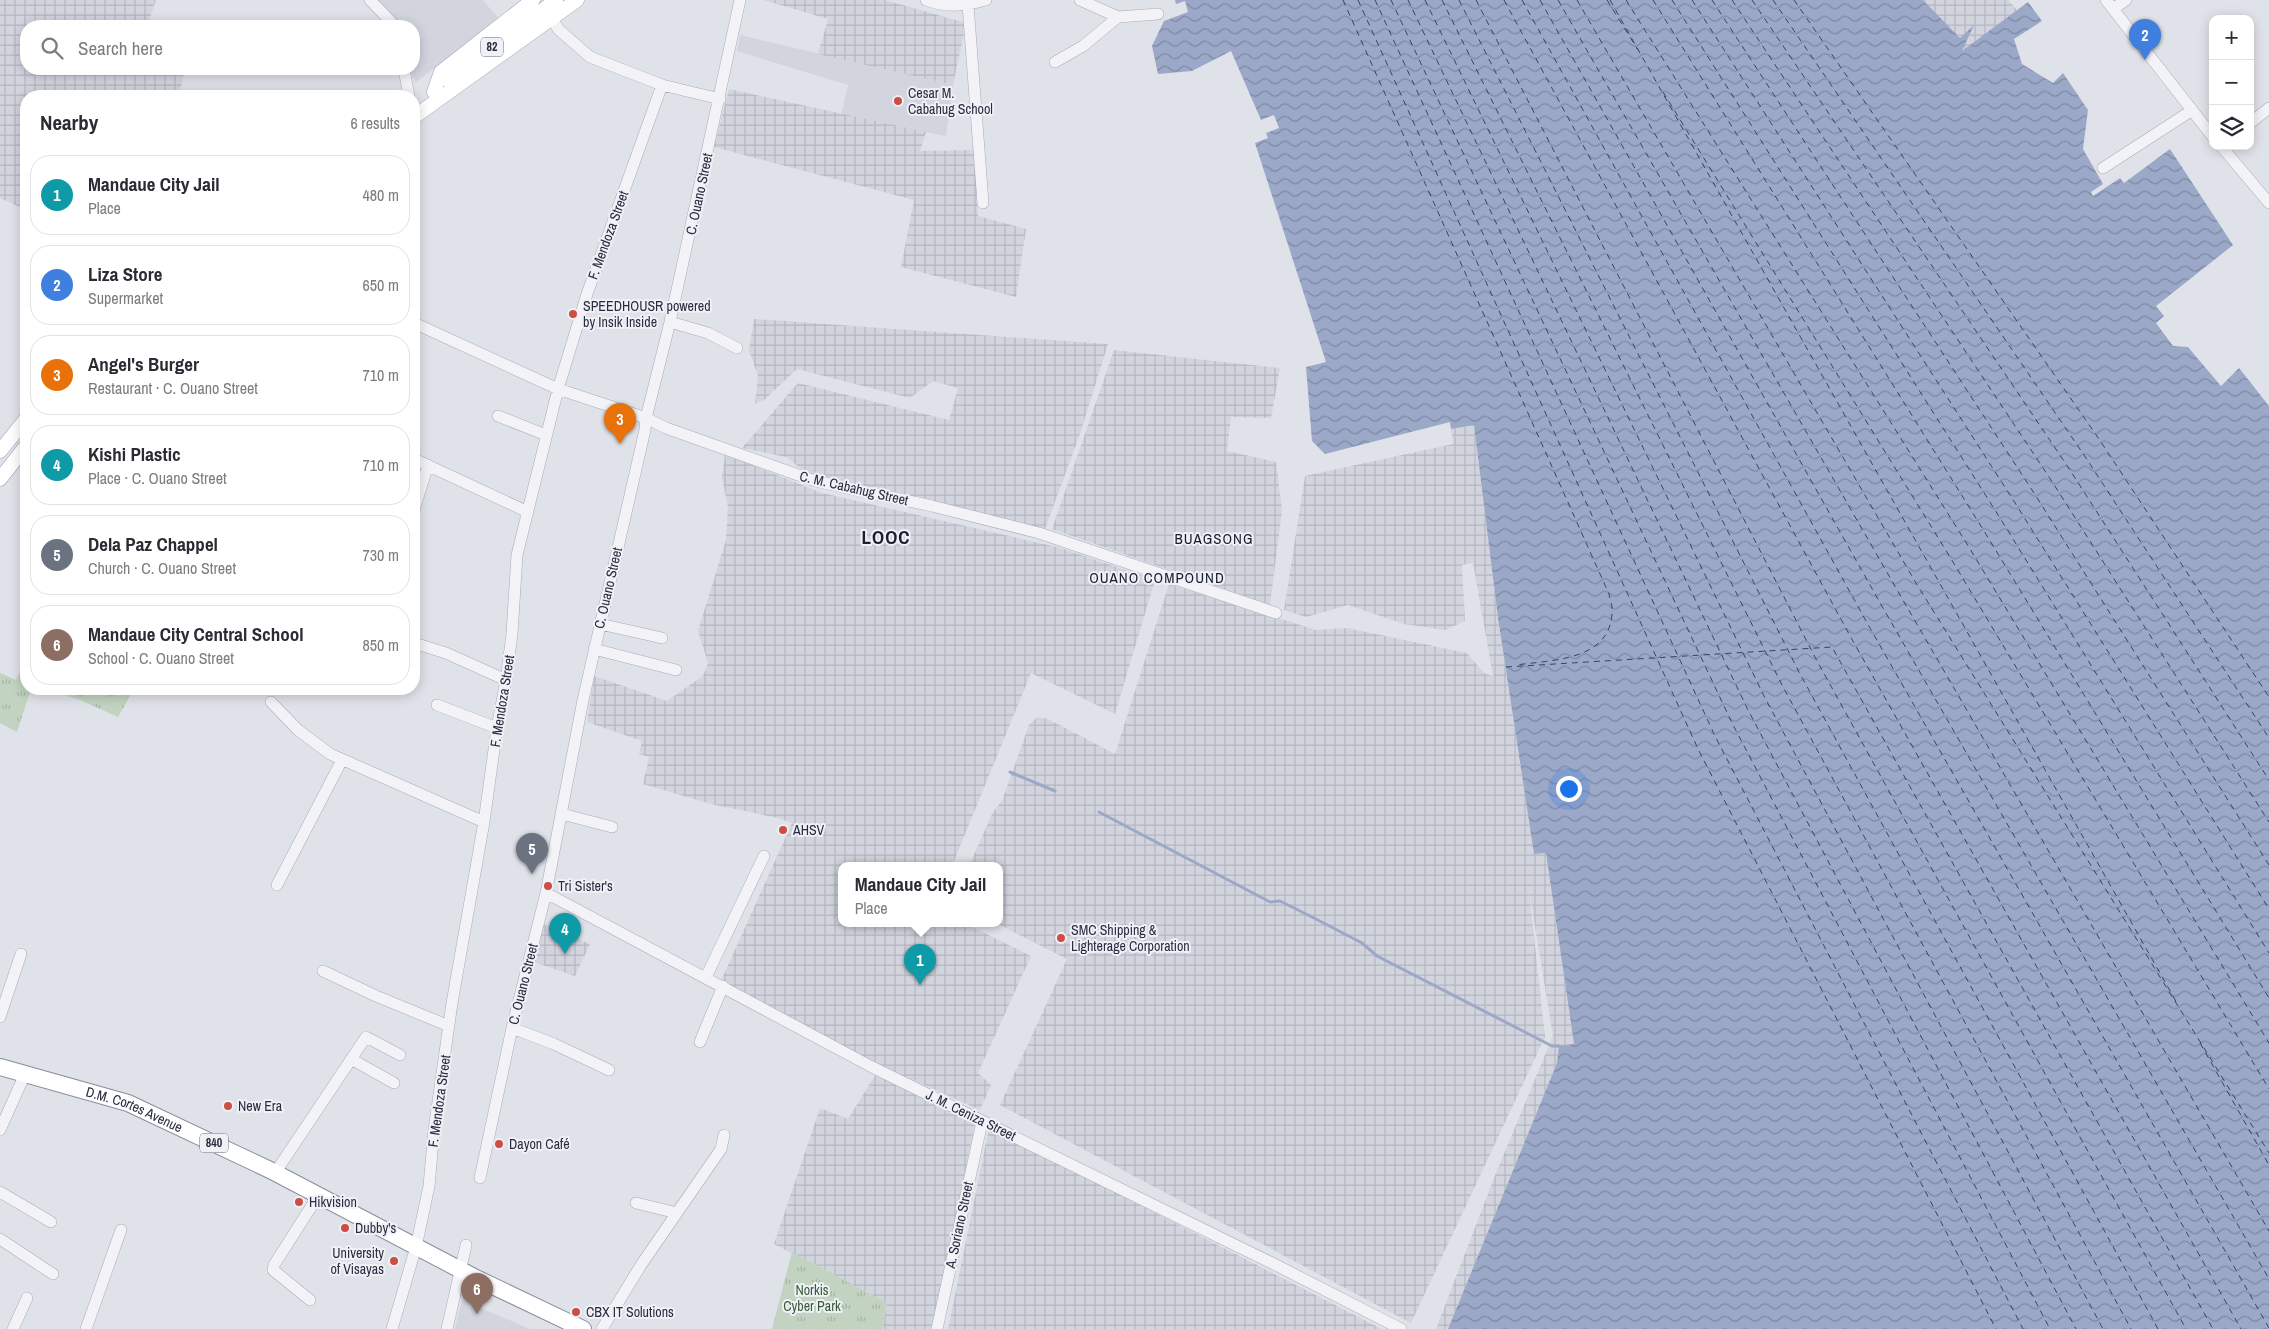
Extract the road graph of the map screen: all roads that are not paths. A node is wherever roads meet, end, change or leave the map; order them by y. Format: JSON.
{"nodes":[{"id":1,"x":370,"y":0,"type":"edge"},
{"id":2,"x":533,"y":0,"type":"edge"},
{"id":3,"x":556,"y":0,"type":"edge"},
{"id":4,"x":577,"y":0,"type":"edge"},
{"id":5,"x":740,"y":0,"type":"edge"},
{"id":6,"x":926,"y":0,"type":"edge"},
{"id":7,"x":986,"y":0,"type":"edge"},
{"id":8,"x":1080,"y":0,"type":"edge"},
{"id":9,"x":2126,"y":0,"type":"edge"},
{"id":10,"x":2109,"y":4,"type":"edge"},
{"id":11,"x":968,"y":5,"type":"junction"},
{"id":12,"x":1158,"y":14,"type":"dead end"},
{"id":13,"x":552,"y":18,"type":"junction"},
{"id":14,"x":1118,"y":18,"type":"junction"},
{"id":15,"x":389,"y":20,"type":"edge"},
{"id":16,"x":1054,"y":62,"type":"dead end"},
{"id":17,"x":405,"y":75,"type":"edge"},
{"id":18,"x":662,"y":86,"type":"junction"},
{"id":19,"x":408,"y":90,"type":"edge"},
{"id":20,"x":434,"y":92,"type":"junction"},
{"id":21,"x":720,"y":99,"type":"junction"},
{"id":22,"x":420,"y":103,"type":"edge"},
{"id":23,"x":2269,"y":108,"type":"edge"},
{"id":24,"x":2191,"y":111,"type":"junction"},
{"id":25,"x":420,"y":113,"type":"edge"},
{"id":26,"x":2254,"y":119,"type":"edge"},
{"id":27,"x":2209,"y":131,"type":"edge"},
{"id":28,"x":2224,"y":150,"type":"edge"},
{"id":29,"x":2103,"y":168,"type":"dead end"},
{"id":30,"x":983,"y":203,"type":"dead end"},
{"id":31,"x":2269,"y":203,"type":"edge"},
{"id":32,"x":670,"y":322,"type":"junction"},
{"id":33,"x":420,"y":326,"type":"edge"},
{"id":34,"x":737,"y":348,"type":"dead end"},
{"id":35,"x":558,"y":389,"type":"junction"},
{"id":36,"x":498,"y":416,"type":"dead end"},
{"id":37,"x":646,"y":418,"type":"junction"},
{"id":38,"x":20,"y":426,"type":"edge"},
{"id":39,"x":546,"y":435,"type":"junction"},
{"id":40,"x":0,"y":450,"type":"edge"},
{"id":41,"x":20,"y":454,"type":"edge"},
{"id":42,"x":420,"y":462,"type":"edge"},
{"id":43,"x":428,"y":465,"type":"junction"},
{"id":44,"x":0,"y":479,"type":"edge"},
{"id":45,"x":420,"y":491,"type":"edge"},
{"id":46,"x":528,"y":512,"type":"junction"},
{"id":47,"x":1276,"y":613,"type":"dead end"},
{"id":48,"x":600,"y":624,"type":"junction"},
{"id":49,"x":662,"y":638,"type":"dead end"},
{"id":50,"x":420,"y":645,"type":"edge"},
{"id":51,"x":594,"y":649,"type":"junction"},
{"id":52,"x":676,"y":670,"type":"dead end"},
{"id":53,"x":506,"y":680,"type":"junction"},
{"id":54,"x":271,"y":702,"type":"dead end"},
{"id":55,"x":437,"y":705,"type":"dead end"},
{"id":56,"x":497,"y":728,"type":"junction"},
{"id":57,"x":338,"y":758,"type":"junction"},
{"id":58,"x":562,"y":814,"type":"junction"},
{"id":59,"x":484,"y":822,"type":"junction"},
{"id":60,"x":612,"y":828,"type":"dead end"},
{"id":61,"x":764,"y":856,"type":"dead end"},
{"id":62,"x":277,"y":885,"type":"dead end"},
{"id":63,"x":546,"y":893,"type":"junction"},
{"id":64,"x":21,"y":954,"type":"dead end"},
{"id":65,"x":323,"y":971,"type":"dead end"},
{"id":66,"x":706,"y":977,"type":"junction"},
{"id":67,"x":723,"y":986,"type":"junction"},
{"id":68,"x":0,"y":1017,"type":"edge"},
{"id":69,"x":449,"y":1026,"type":"junction"},
{"id":70,"x":512,"y":1028,"type":"junction"},
{"id":71,"x":700,"y":1042,"type":"dead end"},
{"id":72,"x":400,"y":1055,"type":"dead end"},
{"id":73,"x":351,"y":1059,"type":"junction"},
{"id":74,"x":0,"y":1067,"type":"edge"},
{"id":75,"x":610,"y":1070,"type":"dead end"},
{"id":76,"x":25,"y":1074,"type":"junction"},
{"id":77,"x":394,"y":1083,"type":"dead end"},
{"id":78,"x":982,"y":1122,"type":"junction"},
{"id":79,"x":0,"y":1130,"type":"edge"},
{"id":80,"x":724,"y":1135,"type":"dead end"},
{"id":81,"x":275,"y":1172,"type":"junction"},
{"id":82,"x":480,"y":1178,"type":"dead end"},
{"id":83,"x":0,"y":1192,"type":"edge"},
{"id":84,"x":318,"y":1196,"type":"junction"},
{"id":85,"x":636,"y":1203,"type":"dead end"},
{"id":86,"x":677,"y":1213,"type":"junction"},
{"id":87,"x":51,"y":1222,"type":"dead end"},
{"id":88,"x":121,"y":1230,"type":"dead end"},
{"id":89,"x":0,"y":1239,"type":"edge"},
{"id":90,"x":466,"y":1245,"type":"dead end"},
{"id":91,"x":416,"y":1247,"type":"junction"},
{"id":92,"x":460,"y":1270,"type":"junction"},
{"id":93,"x":53,"y":1274,"type":"dead end"},
{"id":94,"x":27,"y":1298,"type":"dead end"},
{"id":95,"x":310,"y":1300,"type":"dead end"},
{"id":96,"x":13,"y":1329,"type":"edge"},
{"id":97,"x":86,"y":1329,"type":"edge"},
{"id":98,"x":392,"y":1329,"type":"edge"},
{"id":99,"x":447,"y":1329,"type":"edge"},
{"id":100,"x":583,"y":1329,"type":"edge"},
{"id":101,"x":602,"y":1329,"type":"edge"},
{"id":102,"x":937,"y":1329,"type":"edge"},
{"id":103,"x":1401,"y":1329,"type":"edge"}],
"edges":[{"from":1,"to":15,"type":"street"},
{"from":2,"to":20,"type":"main road"},
{"from":3,"to":20,"type":"main road","number":"82"},
{"from":4,"to":13,"type":"main road"},
{"from":5,"to":21,"type":"street","name":"C. Ouano Street"},
{"from":6,"to":11,"type":"street"},
{"from":7,"to":11,"type":"street"},
{"from":8,"to":14,"type":"street"},
{"from":9,"to":10,"type":"street"},
{"from":10,"to":24,"type":"street"},
{"from":11,"to":30,"type":"street"},
{"from":12,"to":14,"type":"street"},
{"from":13,"to":18,"type":"street"},
{"from":13,"to":25,"type":"main road"},
{"from":14,"to":16,"type":"street"},
{"from":17,"to":19,"type":"street"},
{"from":18,"to":21,"type":"street"},
{"from":18,"to":35,"type":"street","name":"F. Mendoza Street"},
{"from":20,"to":22,"type":"main road","number":"82"},
{"from":21,"to":32,"type":"street","name":"C. Ouano Street"},
{"from":23,"to":26,"type":"street"},
{"from":24,"to":27,"type":"street"},
{"from":24,"to":29,"type":"street"},
{"from":28,"to":31,"type":"street"},
{"from":32,"to":34,"type":"street"},
{"from":32,"to":37,"type":"street","name":"C. Ouano Street"},
{"from":33,"to":35,"type":"street","name":"C. M. Cabahug Street"},
{"from":35,"to":37,"type":"street","name":"C. M. Cabahug Street"},
{"from":35,"to":39,"type":"street","name":"F. Mendoza Street"},
{"from":36,"to":39,"type":"street"},
{"from":37,"to":47,"type":"street","name":"C. M. Cabahug Street"},
{"from":37,"to":48,"type":"street","name":"C. Ouano Street"},
{"from":38,"to":40,"type":"main road"},
{"from":39,"to":46,"type":"street","name":"F. Mendoza Street"},
{"from":41,"to":44,"type":"main road"},
{"from":42,"to":43,"type":"street"},
{"from":43,"to":45,"type":"street"},
{"from":43,"to":46,"type":"street"},
{"from":46,"to":53,"type":"street","name":"F. Mendoza Street"},
{"from":48,"to":49,"type":"street"},
{"from":48,"to":51,"type":"street","name":"C. Ouano Street"},
{"from":50,"to":53,"type":"street"},
{"from":51,"to":52,"type":"street"},
{"from":51,"to":58,"type":"street","name":"C. Ouano Street"},
{"from":53,"to":56,"type":"street","name":"F. Mendoza Street"},
{"from":54,"to":57,"type":"street"},
{"from":55,"to":56,"type":"street"},
{"from":56,"to":59,"type":"street","name":"F. Mendoza Street"},
{"from":57,"to":59,"type":"street"},
{"from":57,"to":62,"type":"street"},
{"from":58,"to":60,"type":"street"},
{"from":58,"to":63,"type":"street","name":"C. Ouano Street"},
{"from":59,"to":69,"type":"street","name":"F. Mendoza Street"},
{"from":61,"to":66,"type":"street"},
{"from":63,"to":66,"type":"street","name":"J. M. Ceniza Street"},
{"from":63,"to":70,"type":"street","name":"C. Ouano Street"},
{"from":64,"to":68,"type":"street"},
{"from":65,"to":69,"type":"street"},
{"from":66,"to":67,"type":"street","name":"J. M. Ceniza Street"},
{"from":67,"to":71,"type":"street"},
{"from":67,"to":78,"type":"street","name":"J. M. Ceniza Street"},
{"from":69,"to":91,"type":"street","name":"F. Mendoza Street"},
{"from":70,"to":75,"type":"street"},
{"from":70,"to":82,"type":"street","name":"C. Ouano Street"},
{"from":72,"to":73,"type":"street"},
{"from":73,"to":77,"type":"street"},
{"from":73,"to":81,"type":"street"},
{"from":74,"to":76,"type":"highway","name":"D.M. Cortes Avenue","number":"840"},
{"from":76,"to":79,"type":"street"},
{"from":76,"to":81,"type":"highway","name":"D.M. Cortes Avenue","number":"840"},
{"from":78,"to":102,"type":"street","name":"A. Soriano Street"},
{"from":78,"to":103,"type":"street","name":"J. M. Ceniza Street"},
{"from":80,"to":86,"type":"street"},
{"from":81,"to":84,"type":"highway","name":"D.M. Cortes Avenue","number":"840"},
{"from":83,"to":87,"type":"street"},
{"from":84,"to":91,"type":"highway","name":"D.M. Cortes Avenue","number":"840"},
{"from":84,"to":95,"type":"street"},
{"from":85,"to":86,"type":"street"},
{"from":86,"to":101,"type":"street"},
{"from":88,"to":97,"type":"street"},
{"from":89,"to":93,"type":"street"},
{"from":90,"to":92,"type":"street"},
{"from":91,"to":92,"type":"highway","name":"D.M. Cortes Avenue","number":"840"},
{"from":91,"to":98,"type":"street","name":"F. Mendoza Street"},
{"from":92,"to":99,"type":"street"},
{"from":92,"to":100,"type":"highway","name":"D.M. Cortes Avenue","number":"840"},
{"from":94,"to":96,"type":"street"}]}
